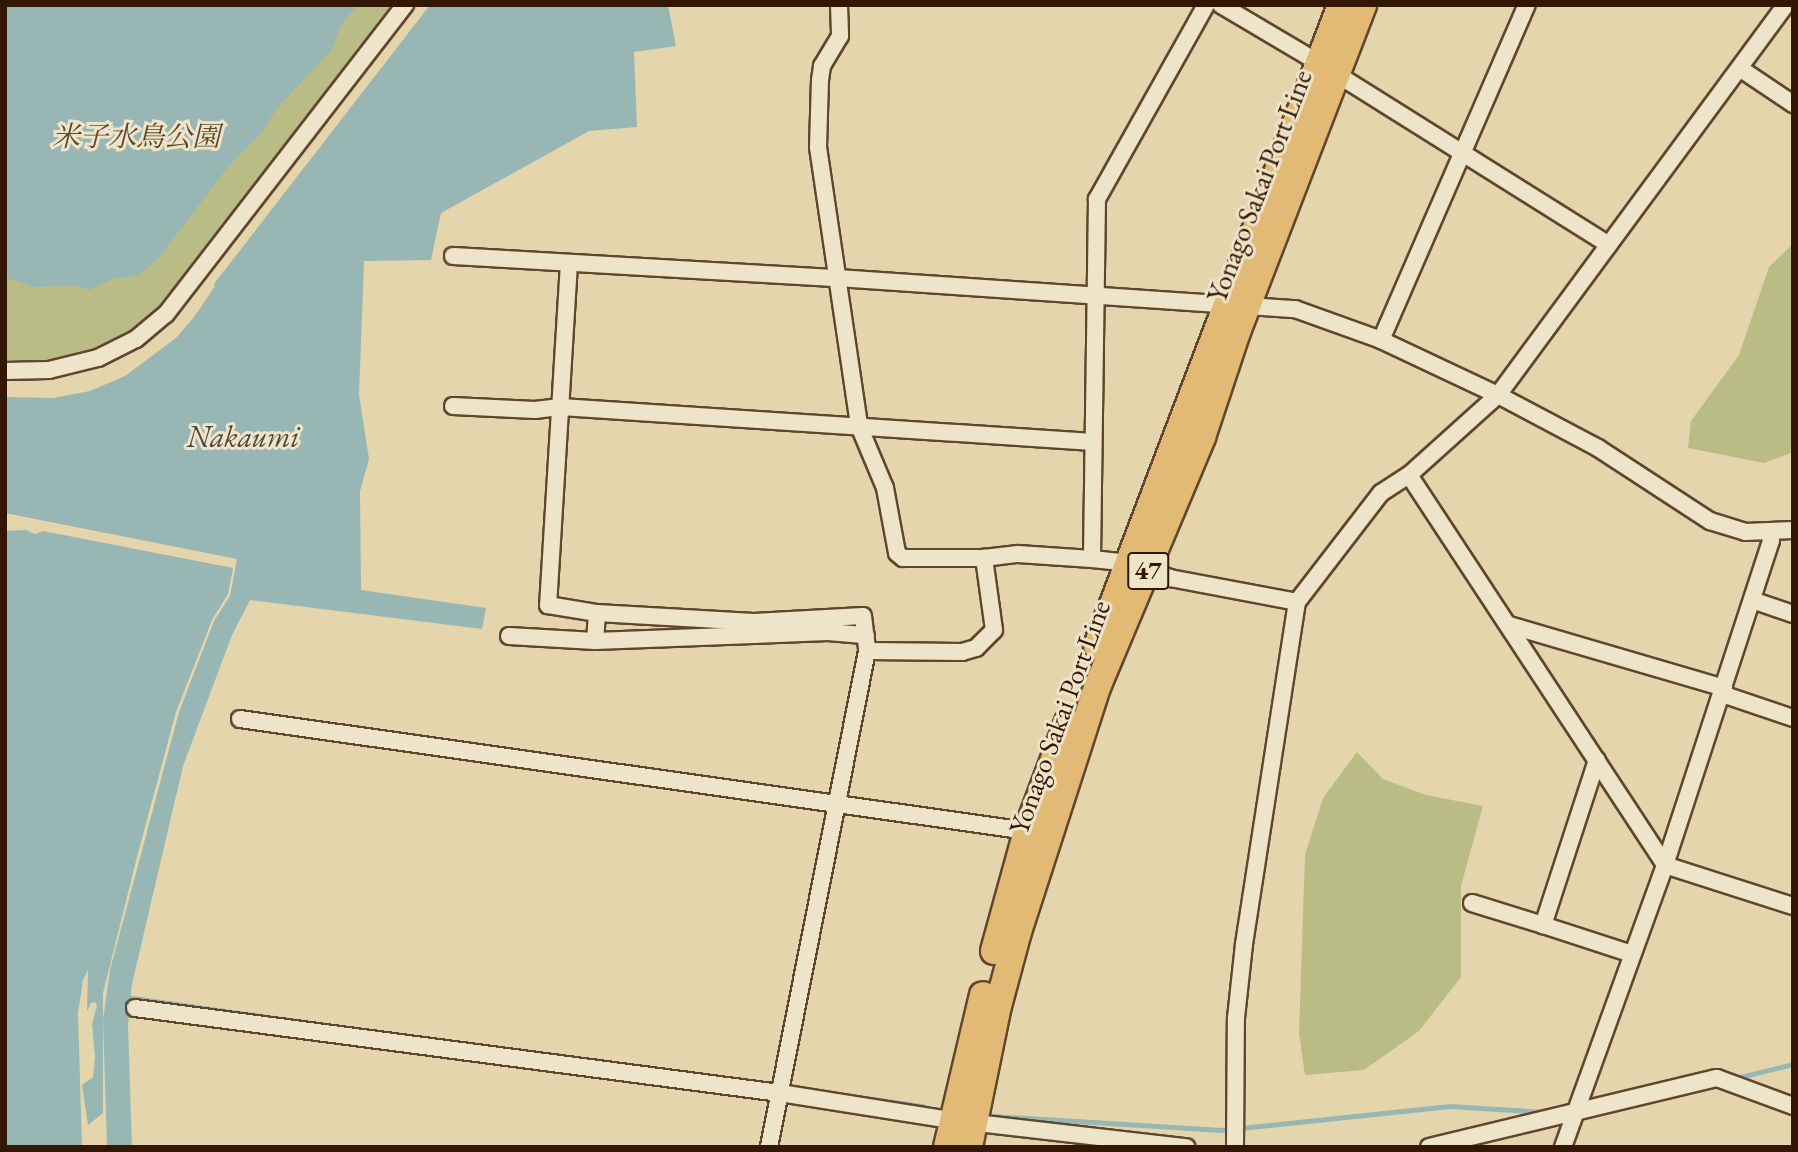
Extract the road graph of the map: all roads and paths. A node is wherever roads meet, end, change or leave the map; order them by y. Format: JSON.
{"nodes":[{"id":1,"x":405,"y":5,"type":"edge"},
{"id":2,"x":839,"y":5,"type":"edge"},
{"id":3,"x":1206,"y":5,"type":"edge"},
{"id":4,"x":1221,"y":5,"type":"edge"},
{"id":5,"x":1341,"y":5,"type":"edge"},
{"id":6,"x":1363,"y":5,"type":"edge"},
{"id":7,"x":1527,"y":5,"type":"edge"},
{"id":8,"x":1786,"y":5,"type":"edge"},
{"id":9,"x":1328,"y":69,"type":"junction"},
{"id":10,"x":1741,"y":69,"type":"junction"},
{"id":11,"x":1793,"y":104,"type":"edge"},
{"id":12,"x":1462,"y":152,"type":"junction"},
{"id":13,"x":1609,"y":245,"type":"junction"},
{"id":14,"x":453,"y":256,"type":"dead end"},
{"id":15,"x":569,"y":263,"type":"junction"},
{"id":16,"x":838,"y":278,"type":"junction"},
{"id":17,"x":1098,"y":296,"type":"junction"},
{"id":18,"x":1237,"y":306,"type":"junction"},
{"id":19,"x":1381,"y":340,"type":"junction"},
{"id":20,"x":5,"y":371,"type":"edge"},
{"id":21,"x":1498,"y":395,"type":"junction"},
{"id":22,"x":453,"y":406,"type":"dead end"},
{"id":23,"x":561,"y":407,"type":"junction"},
{"id":24,"x":859,"y":426,"type":"junction"},
{"id":25,"x":1093,"y":442,"type":"junction"},
{"id":26,"x":1409,"y":475,"type":"junction"},
{"id":27,"x":1793,"y":530,"type":"edge"},
{"id":28,"x":1769,"y":532,"type":"junction"},
{"id":29,"x":984,"y":558,"type":"junction"},
{"id":30,"x":1092,"y":559,"type":"junction"},
{"id":31,"x":1138,"y":567,"type":"junction"},
{"id":32,"x":1752,"y":600,"type":"junction"},
{"id":33,"x":1297,"y":602,"type":"junction"},
{"id":34,"x":597,"y":613,"type":"junction"},
{"id":35,"x":1793,"y":614,"type":"edge"},
{"id":36,"x":1509,"y":625,"type":"junction"},
{"id":37,"x":754,"y":628,"type":"junction"},
{"id":38,"x":509,"y":636,"type":"dead end"},
{"id":39,"x":595,"y":641,"type":"junction"},
{"id":40,"x":867,"y":643,"type":"junction"},
{"id":41,"x":1723,"y":691,"type":"junction"},
{"id":42,"x":1793,"y":718,"type":"edge"},
{"id":43,"x":240,"y":719,"type":"dead end"},
{"id":44,"x":1597,"y":760,"type":"junction"},
{"id":45,"x":837,"y":806,"type":"junction"},
{"id":46,"x":1027,"y":831,"type":"junction"},
{"id":47,"x":1665,"y":864,"type":"junction"},
{"id":48,"x":1472,"y":903,"type":"dead end"},
{"id":49,"x":1793,"y":906,"type":"edge"},
{"id":50,"x":1543,"y":925,"type":"junction"},
{"id":51,"x":1632,"y":954,"type":"junction"},
{"id":52,"x":135,"y":1008,"type":"dead end"},
{"id":53,"x":780,"y":1093,"type":"junction"},
{"id":54,"x":1793,"y":1106,"type":"edge"},
{"id":55,"x":1574,"y":1112,"type":"junction"},
{"id":56,"x":965,"y":1130,"type":"edge"},
{"id":57,"x":1235,"y":1146,"type":"edge"},
{"id":58,"x":769,"y":1147,"type":"edge"},
{"id":59,"x":947,"y":1147,"type":"edge"},
{"id":60,"x":1186,"y":1147,"type":"edge"},
{"id":61,"x":1246,"y":1147,"type":"edge"},
{"id":62,"x":1429,"y":1147,"type":"edge"},
{"id":63,"x":1563,"y":1147,"type":"edge"}],
"edges":[{"from":1,"to":20,"type":"street"},
{"from":2,"to":16,"type":"street"},
{"from":3,"to":17,"type":"street"},
{"from":4,"to":9,"type":"street"},
{"from":5,"to":9,"type":"main road","name":"Yonago Sakai Port Line","number":"47"},
{"from":6,"to":9,"type":"main road","name":"Yonago Sakai Port Line","number":"47"},
{"from":7,"to":12,"type":"street"},
{"from":8,"to":10,"type":"street"},
{"from":9,"to":12,"type":"street"},
{"from":9,"to":18,"type":"main road","name":"Yonago Sakai Port Line","number":"47"},
{"from":10,"to":11,"type":"street"},
{"from":10,"to":13,"type":"street"},
{"from":12,"to":13,"type":"street"},
{"from":12,"to":19,"type":"street"},
{"from":13,"to":21,"type":"street"},
{"from":14,"to":15,"type":"street"},
{"from":15,"to":16,"type":"street"},
{"from":15,"to":23,"type":"street"},
{"from":16,"to":17,"type":"street"},
{"from":16,"to":24,"type":"street"},
{"from":17,"to":18,"type":"street"},
{"from":17,"to":25,"type":"street"},
{"from":18,"to":19,"type":"street"},
{"from":18,"to":31,"type":"main road","name":"Yonago Sakai Port Line","number":"47"},
{"from":19,"to":21,"type":"street"},
{"from":21,"to":26,"type":"street"},
{"from":21,"to":28,"type":"street"},
{"from":22,"to":23,"type":"street"},
{"from":23,"to":24,"type":"street"},
{"from":23,"to":34,"type":"street"},
{"from":24,"to":25,"type":"street"},
{"from":24,"to":29,"type":"street"},
{"from":25,"to":30,"type":"street"},
{"from":26,"to":33,"type":"street"},
{"from":26,"to":36,"type":"street"},
{"from":27,"to":28,"type":"street"},
{"from":28,"to":32,"type":"street"},
{"from":29,"to":30,"type":"street"},
{"from":29,"to":40,"type":"street"},
{"from":30,"to":31,"type":"street"},
{"from":31,"to":33,"type":"street"},
{"from":31,"to":46,"type":"main road","name":"Yonago Sakai Port Line","number":"47"},
{"from":31,"to":56,"type":"main road","name":"Yonago Sakai Port Line","number":"47"},
{"from":32,"to":35,"type":"street"},
{"from":32,"to":41,"type":"street"},
{"from":33,"to":57,"type":"street"},
{"from":34,"to":37,"type":"street"},
{"from":34,"to":39,"type":"street"},
{"from":36,"to":41,"type":"street"},
{"from":36,"to":44,"type":"street"},
{"from":37,"to":39,"type":"street"},
{"from":37,"to":40,"type":"street"},
{"from":38,"to":39,"type":"street"},
{"from":40,"to":45,"type":"street"},
{"from":41,"to":42,"type":"street"},
{"from":41,"to":47,"type":"street"},
{"from":43,"to":45,"type":"street"},
{"from":44,"to":47,"type":"street"},
{"from":44,"to":50,"type":"street"},
{"from":45,"to":46,"type":"street"},
{"from":45,"to":53,"type":"street"},
{"from":46,"to":56,"type":"main road","name":"Yonago Sakai Port Line","number":"47"},
{"from":47,"to":49,"type":"street"},
{"from":47,"to":51,"type":"street"},
{"from":48,"to":50,"type":"street"},
{"from":50,"to":51,"type":"street"},
{"from":51,"to":55,"type":"street"},
{"from":52,"to":53,"type":"street"},
{"from":53,"to":56,"type":"street"},
{"from":53,"to":58,"type":"street"},
{"from":54,"to":55,"type":"street"},
{"from":55,"to":62,"type":"street"},
{"from":55,"to":63,"type":"street"},
{"from":56,"to":59,"type":"main road","name":"Yonago Sakai Port Line","number":"47"},
{"from":56,"to":60,"type":"street"},
{"from":57,"to":61,"type":"street"}]}
